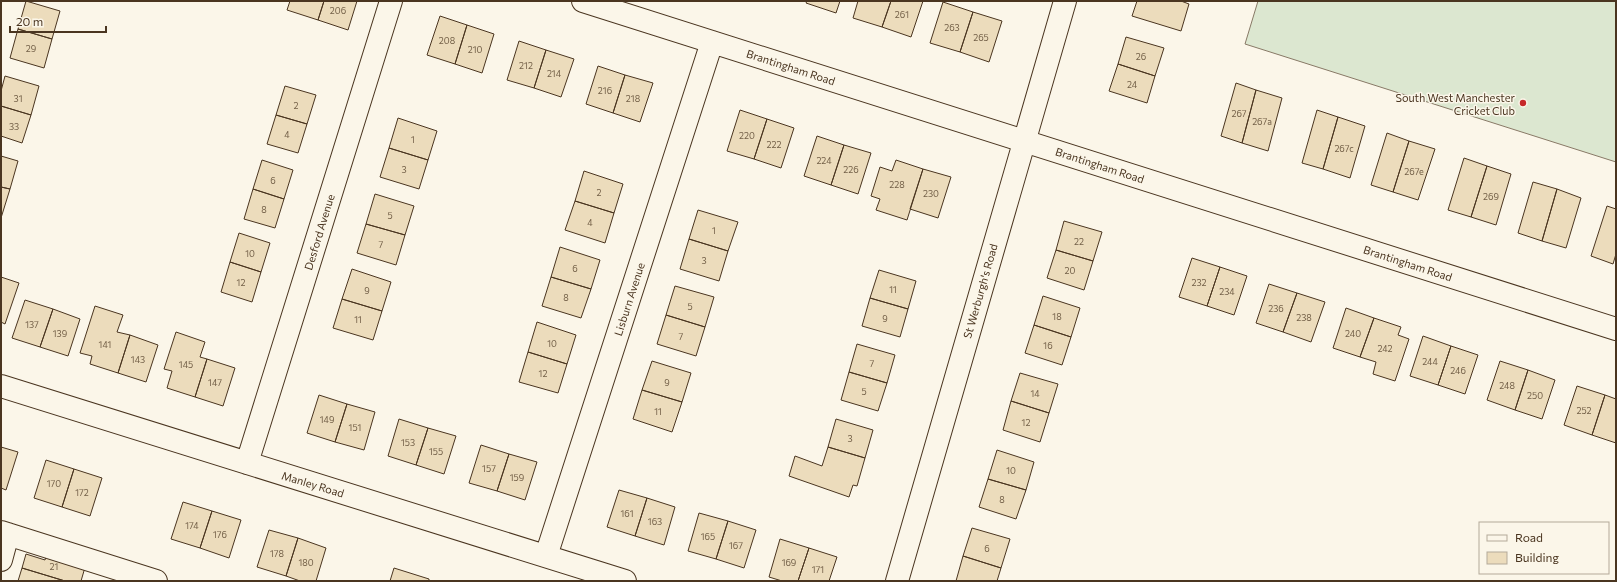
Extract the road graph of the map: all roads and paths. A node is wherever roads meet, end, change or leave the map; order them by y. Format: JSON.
{"nodes":[{"id":1,"x":391,"y":1,"type":"edge"},
{"id":2,"x":583,"y":1,"type":"edge"},
{"id":3,"x":1065,"y":1,"type":"edge"},
{"id":4,"x":712,"y":42,"type":"junction"},
{"id":5,"x":1024,"y":141,"type":"junction"},
{"id":6,"x":1616,"y":329,"type":"edge"},
{"id":7,"x":1,"y":386,"type":"edge"},
{"id":8,"x":247,"y":463,"type":"junction"},
{"id":9,"x":5,"y":533,"type":"edge"},
{"id":10,"x":546,"y":556,"type":"junction"},
{"id":11,"x":1,"y":560,"type":"edge"},
{"id":12,"x":121,"y":576,"type":"edge"},
{"id":13,"x":156,"y":581,"type":"edge"},
{"id":14,"x":625,"y":581,"type":"edge"},
{"id":15,"x":897,"y":581,"type":"edge"}],
"edges":[{"from":1,"to":8,"type":"street","name":"Desford Avenue"},
{"from":2,"to":4,"type":"street","name":"Brantingham Road"},
{"from":3,"to":5,"type":"street","name":"St Werburgh's Road"},
{"from":4,"to":5,"type":"street","name":"Brantingham Road"},
{"from":4,"to":10,"type":"street","name":"Lisburn Avenue"},
{"from":5,"to":6,"type":"street","name":"Brantingham Road"},
{"from":5,"to":15,"type":"street","name":"St Werburgh's Road"},
{"from":7,"to":8,"type":"street","name":"Manley Road"},
{"from":8,"to":10,"type":"street","name":"Manley Road"},
{"from":9,"to":11,"type":"street"},
{"from":9,"to":12,"type":"street"},
{"from":10,"to":14,"type":"street","name":"Manley Road"},
{"from":12,"to":13,"type":"street"}]}
